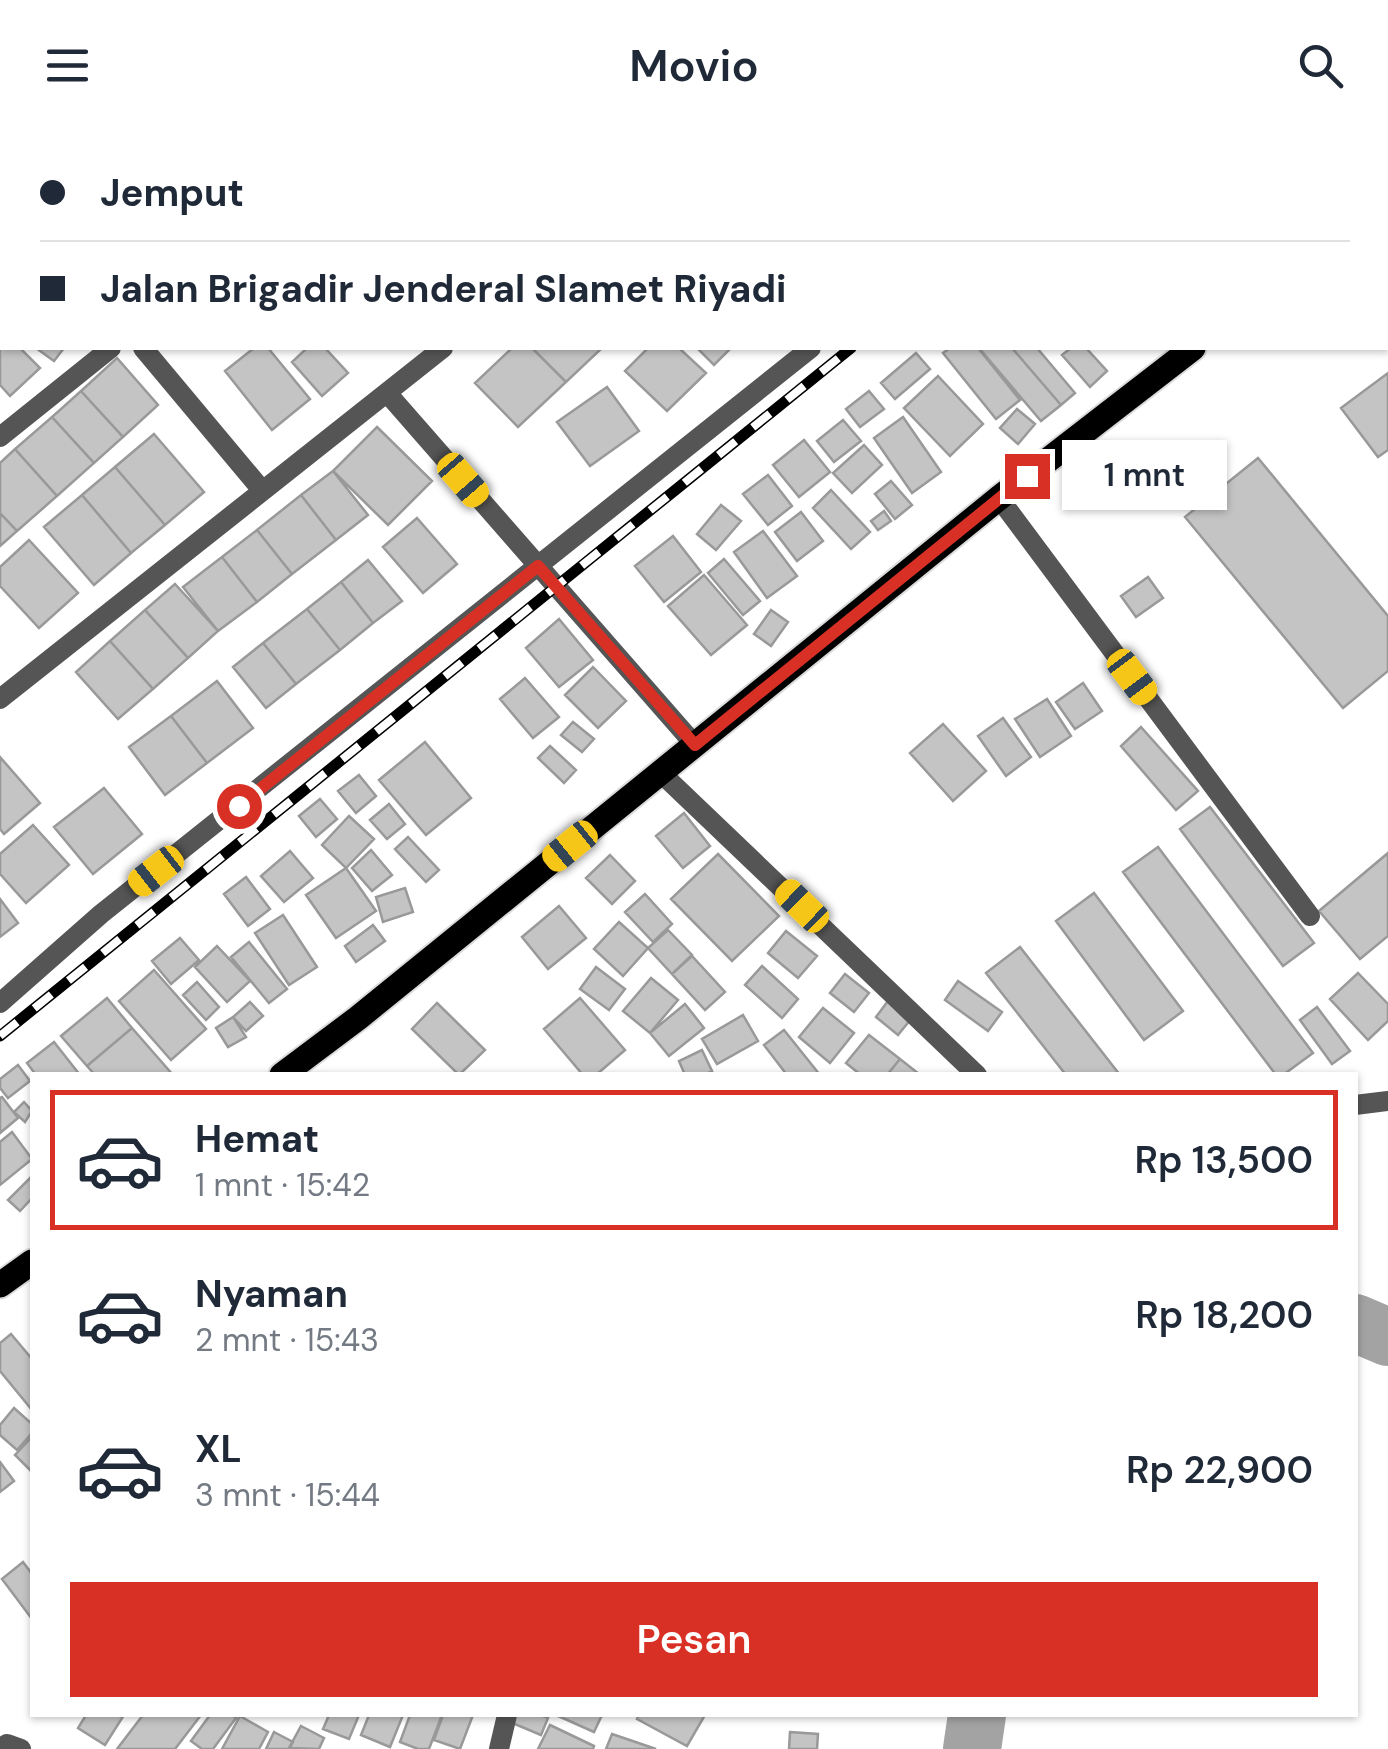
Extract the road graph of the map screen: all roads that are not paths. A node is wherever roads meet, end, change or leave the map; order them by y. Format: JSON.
{"nodes":[{"id":1,"x":109,"y":350,"type":"edge"},
{"id":2,"x":145,"y":350,"type":"edge"},
{"id":3,"x":441,"y":350,"type":"edge"},
{"id":4,"x":808,"y":350,"type":"edge"},
{"id":5,"x":1190,"y":350,"type":"edge"},
{"id":6,"x":388,"y":394,"type":"junction"},
{"id":7,"x":0,"y":437,"type":"edge"},
{"id":8,"x":261,"y":490,"type":"junction"},
{"id":9,"x":999,"y":498,"type":"junction"},
{"id":10,"x":538,"y":566,"type":"junction"},
{"id":11,"x":0,"y":699,"type":"edge"},
{"id":12,"x":695,"y":745,"type":"junction"},
{"id":13,"x":661,"y":773,"type":"junction"},
{"id":14,"x":1310,"y":916,"type":"dead end"},
{"id":15,"x":0,"y":1003,"type":"edge"},
{"id":16,"x":286,"y":1072,"type":"edge"},
{"id":17,"x":974,"y":1072,"type":"edge"},
{"id":18,"x":1388,"y":1101,"type":"edge"},
{"id":19,"x":1358,"y":1104,"type":"edge"},
{"id":20,"x":30,"y":1263,"type":"edge"},
{"id":21,"x":0,"y":1285,"type":"edge"},
{"id":22,"x":507,"y":1717,"type":"edge"},
{"id":23,"x":0,"y":1748,"type":"edge"},
{"id":24,"x":20,"y":1749,"type":"edge"},
{"id":25,"x":499,"y":1749,"type":"edge"}],
"edges":[{"from":1,"to":7,"type":"street"},
{"from":2,"to":8,"type":"street"},
{"from":3,"to":6,"type":"street"},
{"from":4,"to":10,"type":"street"},
{"from":5,"to":9,"type":"main road"},
{"from":6,"to":8,"type":"street"},
{"from":6,"to":10,"type":"street"},
{"from":8,"to":11,"type":"street"},
{"from":9,"to":12,"type":"main road"},
{"from":9,"to":14,"type":"street"},
{"from":10,"to":12,"type":"street"},
{"from":10,"to":15,"type":"street"},
{"from":12,"to":13,"type":"main road"},
{"from":13,"to":16,"type":"main road"},
{"from":13,"to":17,"type":"street"},
{"from":18,"to":19,"type":"street"},
{"from":20,"to":21,"type":"main road"},
{"from":22,"to":25,"type":"street"},
{"from":23,"to":24,"type":"street"}]}
